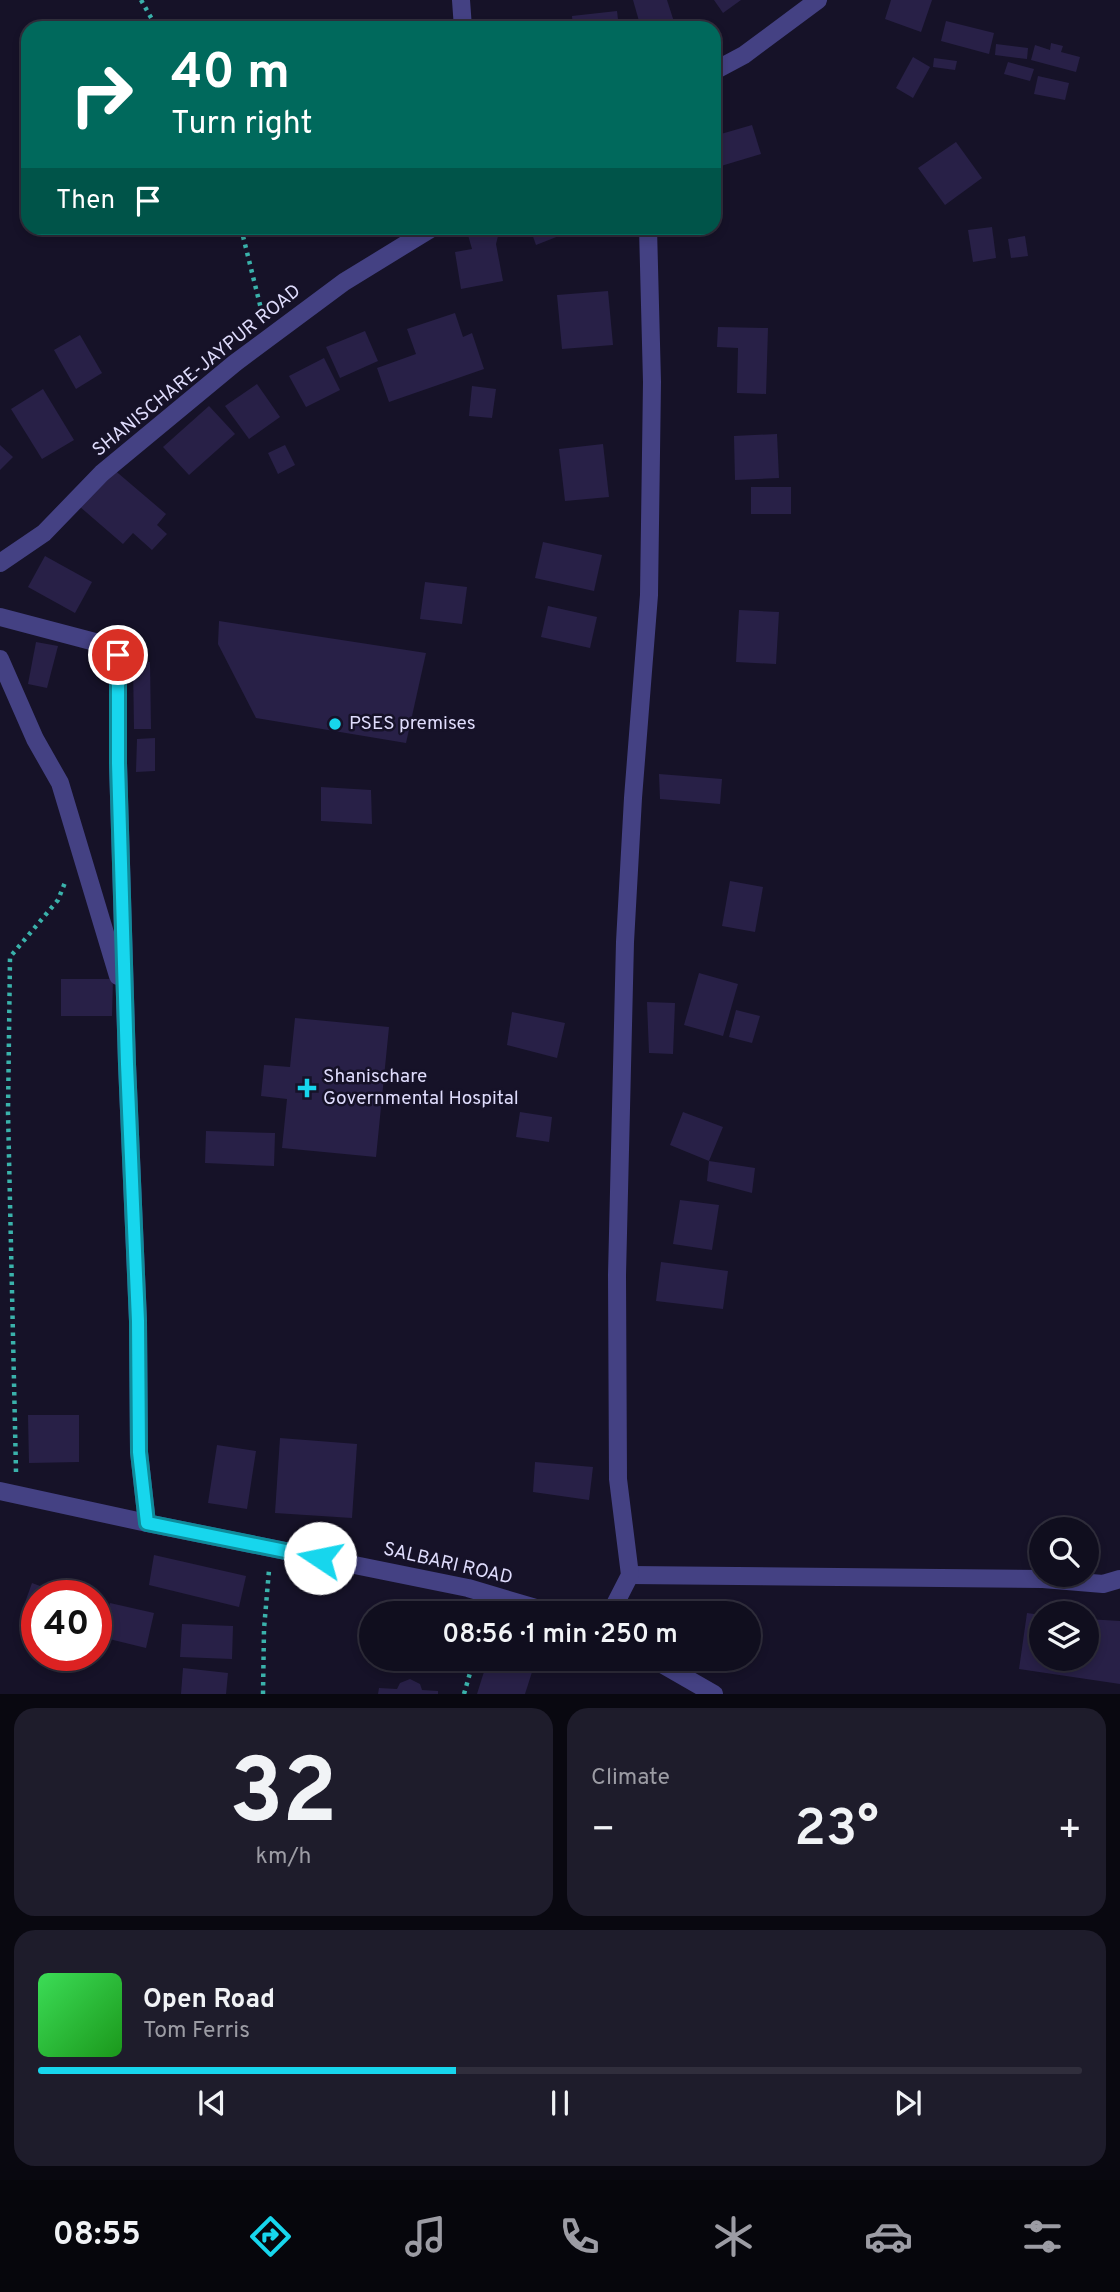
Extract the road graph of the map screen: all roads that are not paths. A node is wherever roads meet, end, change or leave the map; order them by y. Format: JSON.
{"nodes":[{"id":1,"x":461,"y":0,"type":"edge"},
{"id":2,"x":818,"y":0,"type":"edge"},
{"id":3,"x":462,"y":21,"type":"edge"},
{"id":4,"x":721,"y":67,"type":"edge"},
{"id":5,"x":421,"y":235,"type":"edge"},
{"id":6,"x":648,"y":235,"type":"edge"},
{"id":7,"x":0,"y":564,"type":"edge"},
{"id":8,"x":0,"y":617,"type":"edge"},
{"id":9,"x":0,"y":659,"type":"edge"},
{"id":10,"x":125,"y":1000,"type":"junction"},
{"id":11,"x":8,"y":1493,"type":"edge"},
{"id":12,"x":147,"y":1523,"type":"junction"},
{"id":13,"x":630,"y":1575,"type":"junction"},
{"id":14,"x":1120,"y":1579,"type":"edge"},
{"id":15,"x":512,"y":1601,"type":"edge"},
{"id":16,"x":617,"y":1601,"type":"edge"},
{"id":17,"x":675,"y":1671,"type":"edge"},
{"id":18,"x":714,"y":1693,"type":"edge"}],
"edges":[{"from":1,"to":3,"type":"street"},
{"from":2,"to":4,"type":"street"},
{"from":5,"to":7,"type":"street","name":"SHANISCHARE-JAYPUR ROAD"},
{"from":6,"to":13,"type":"street"},
{"from":8,"to":10,"type":"street"},
{"from":9,"to":10,"type":"street"},
{"from":10,"to":12,"type":"street"},
{"from":11,"to":12,"type":"street","name":"SALBARI ROAD"},
{"from":12,"to":15,"type":"street","name":"SALBARI ROAD"},
{"from":13,"to":14,"type":"street"},
{"from":13,"to":16,"type":"street"},
{"from":17,"to":18,"type":"street"}]}
